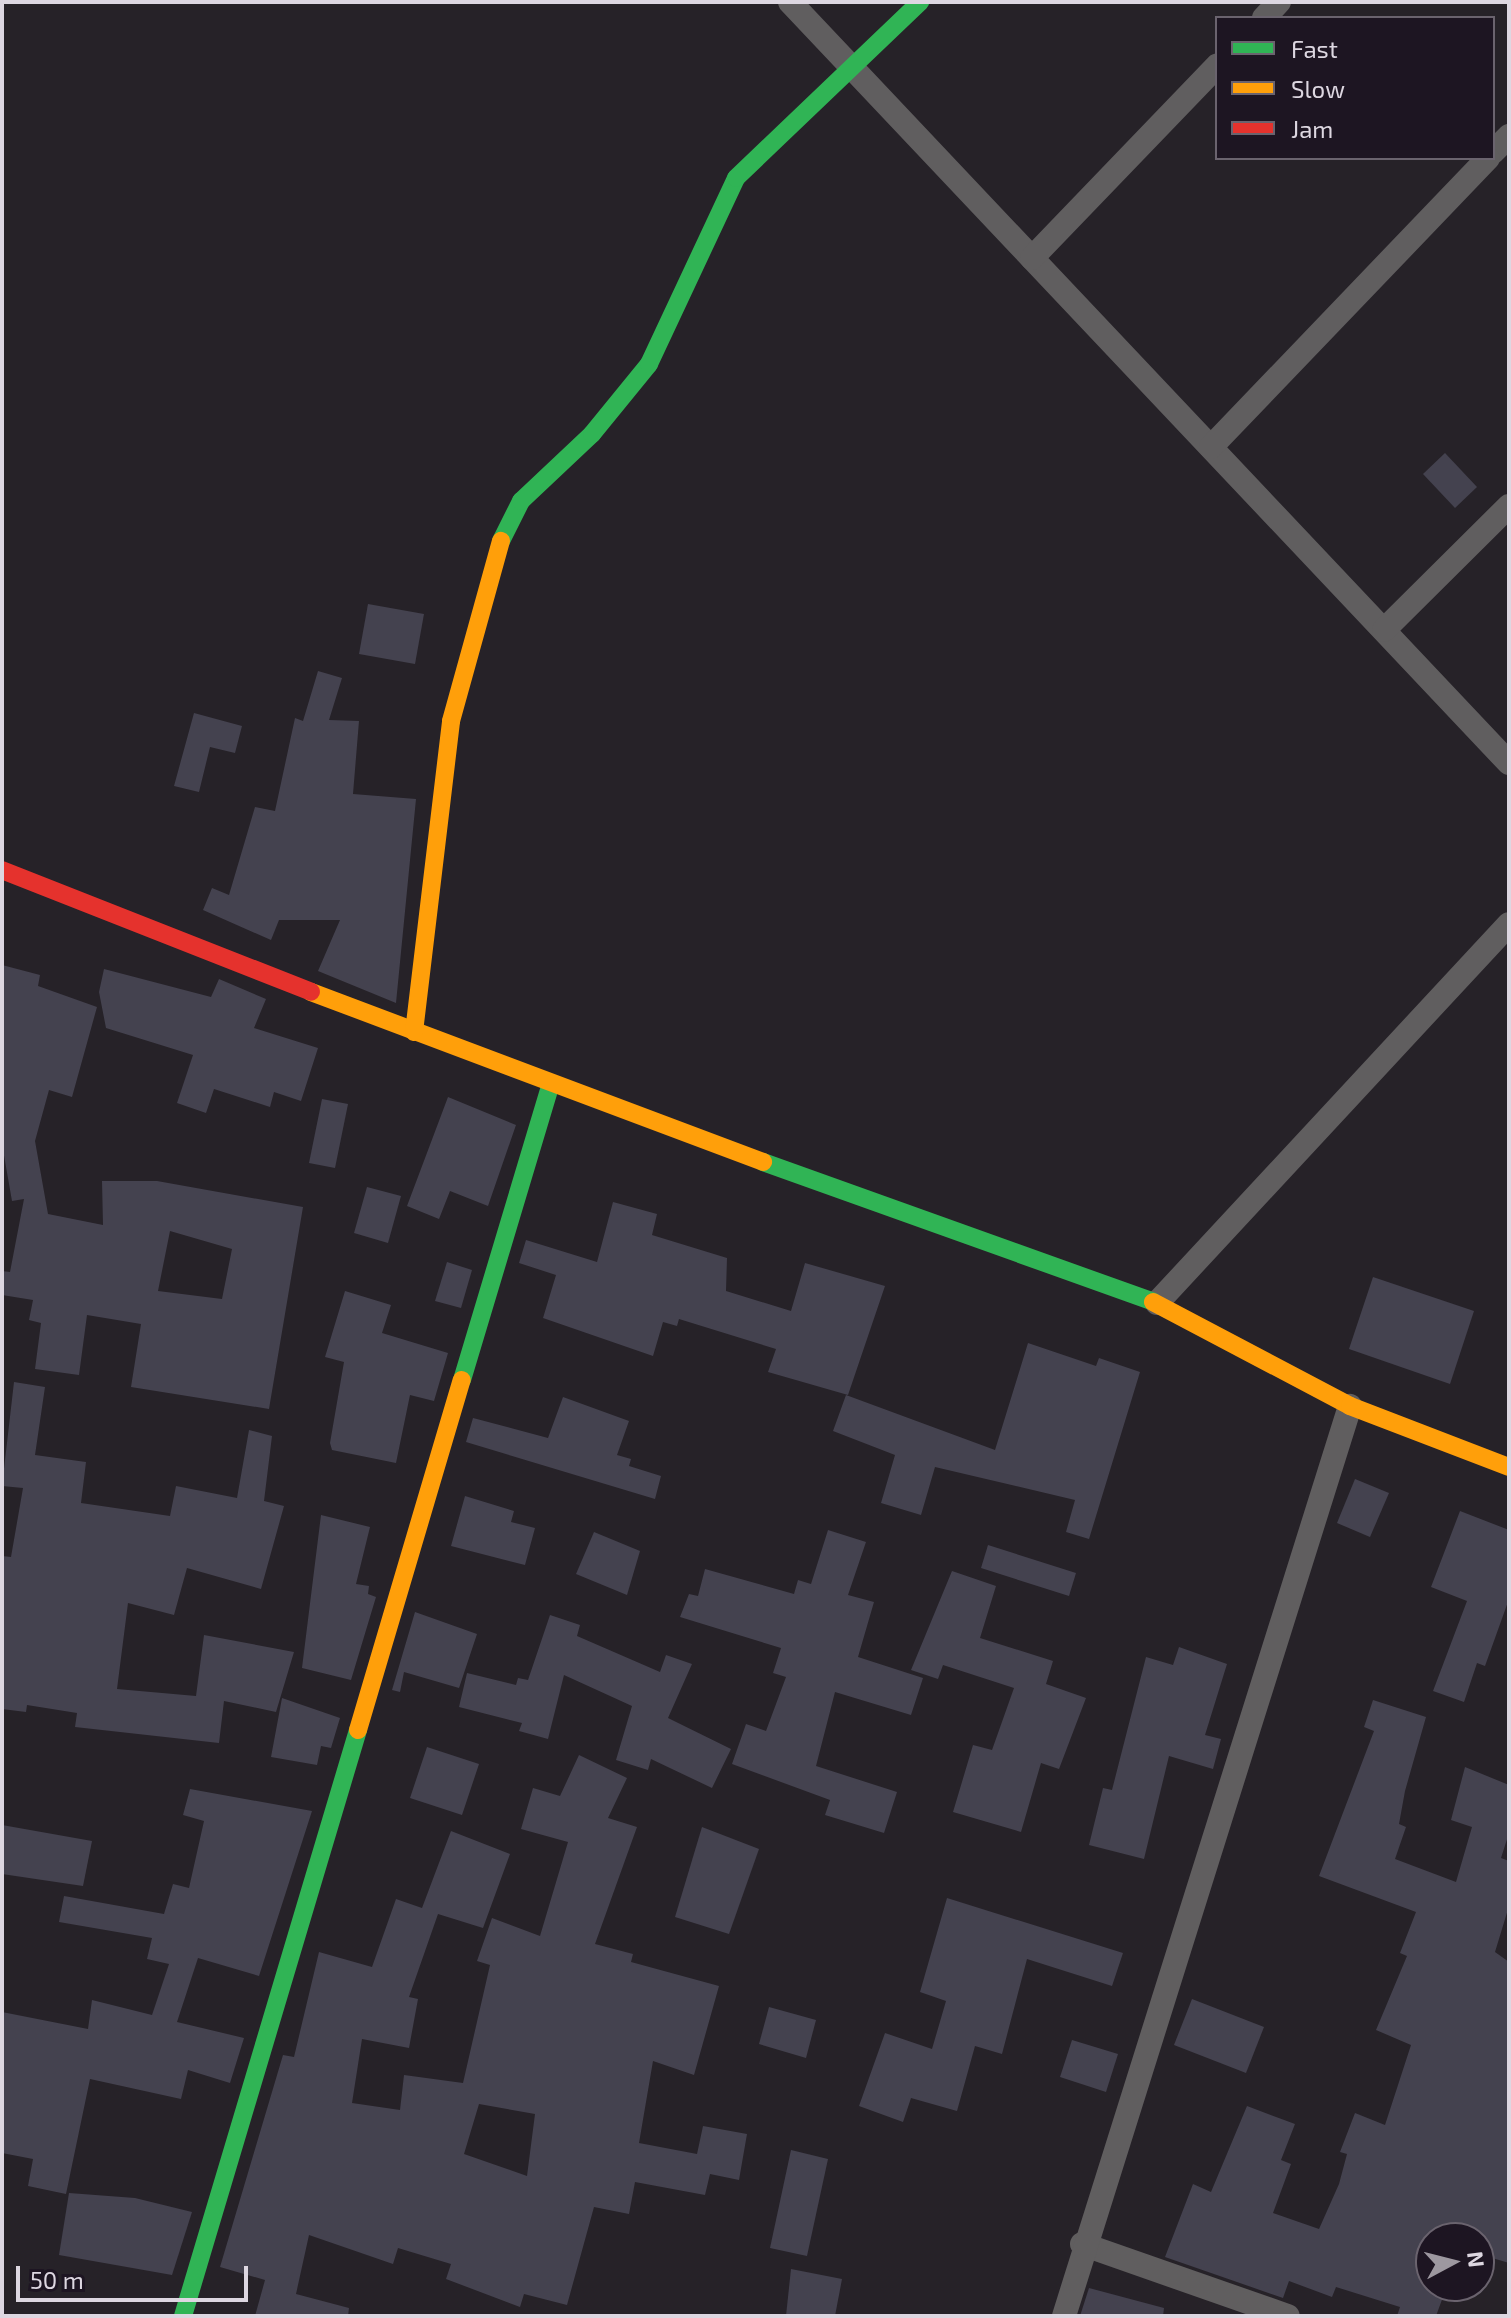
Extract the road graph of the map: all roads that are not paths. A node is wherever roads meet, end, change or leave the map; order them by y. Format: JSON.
{"nodes":[{"id":1,"x":790,"y":2,"type":"edge"},
{"id":2,"x":920,"y":2,"type":"edge"},
{"id":3,"x":1215,"y":68,"type":"edge"},
{"id":4,"x":855,"y":71,"type":"junction"},
{"id":5,"x":1486,"y":160,"type":"edge"},
{"id":6,"x":1032,"y":258,"type":"junction"},
{"id":7,"x":1211,"y":447,"type":"junction"},
{"id":8,"x":1509,"y":506,"type":"edge"},
{"id":9,"x":1384,"y":630,"type":"junction"},
{"id":10,"x":1509,"y":763,"type":"edge"},
{"id":11,"x":2,"y":870,"type":"edge"},
{"id":12,"x":1509,"y":924,"type":"edge"},
{"id":13,"x":414,"y":1032,"type":"junction"},
{"id":14,"x":550,"y":1086,"type":"junction"},
{"id":15,"x":1157,"y":1303,"type":"junction"},
{"id":16,"x":1350,"y":1406,"type":"junction"},
{"id":17,"x":1509,"y":1467,"type":"edge"},
{"id":18,"x":1082,"y":2244,"type":"junction"},
{"id":19,"x":183,"y":2316,"type":"edge"},
{"id":20,"x":1064,"y":2316,"type":"edge"},
{"id":21,"x":1288,"y":2316,"type":"edge"}],
"edges":[{"from":1,"to":4,"type":"street"},
{"from":2,"to":4,"type":"street"},
{"from":3,"to":6,"type":"street"},
{"from":4,"to":6,"type":"street"},
{"from":4,"to":13,"type":"street"},
{"from":5,"to":7,"type":"street"},
{"from":6,"to":7,"type":"street"},
{"from":7,"to":9,"type":"street"},
{"from":8,"to":9,"type":"street"},
{"from":9,"to":10,"type":"street"},
{"from":11,"to":13,"type":"street"},
{"from":12,"to":15,"type":"street"},
{"from":13,"to":14,"type":"street"},
{"from":14,"to":15,"type":"street"},
{"from":14,"to":19,"type":"street"},
{"from":15,"to":16,"type":"street"},
{"from":16,"to":17,"type":"street"},
{"from":16,"to":18,"type":"street"},
{"from":18,"to":20,"type":"street"},
{"from":18,"to":21,"type":"street"}]}
